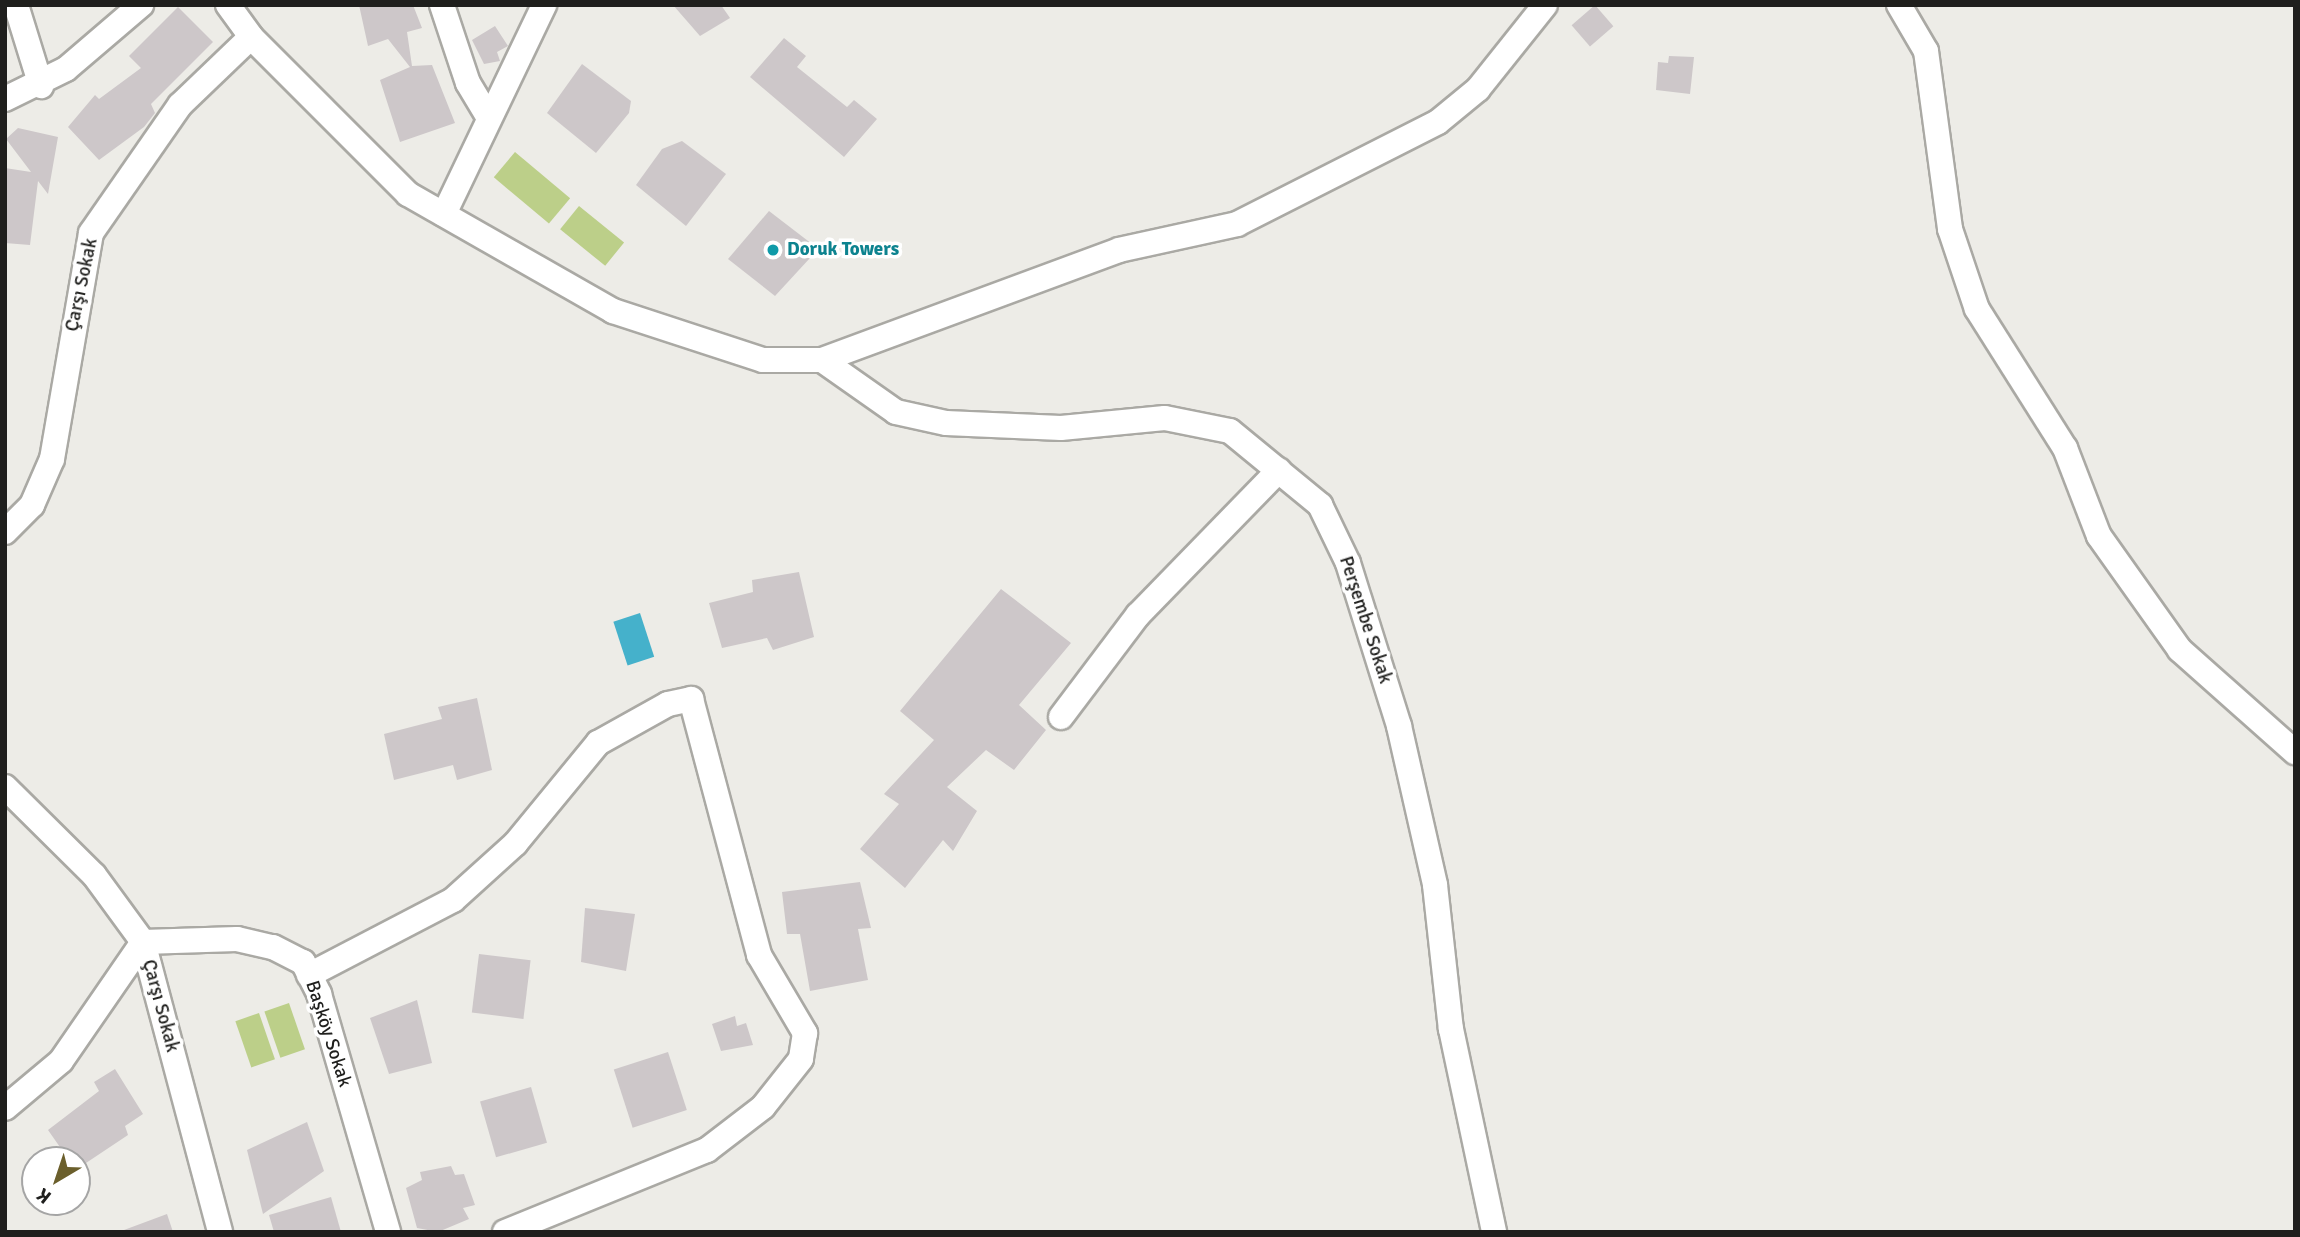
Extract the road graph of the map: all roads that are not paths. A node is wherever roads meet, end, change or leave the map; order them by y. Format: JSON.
{"nodes":[{"id":1,"x":16,"y":5,"type":"edge"},
{"id":2,"x":141,"y":5,"type":"edge"},
{"id":3,"x":228,"y":5,"type":"edge"},
{"id":4,"x":442,"y":5,"type":"edge"},
{"id":5,"x":544,"y":5,"type":"edge"},
{"id":6,"x":1545,"y":5,"type":"edge"},
{"id":7,"x":1899,"y":5,"type":"edge"},
{"id":8,"x":251,"y":37,"type":"junction"},
{"id":9,"x":41,"y":86,"type":"junction"},
{"id":10,"x":5,"y":99,"type":"edge"},
{"id":11,"x":487,"y":115,"type":"junction"},
{"id":12,"x":444,"y":214,"type":"junction"},
{"id":13,"x":822,"y":360,"type":"junction"},
{"id":14,"x":1279,"y":470,"type":"junction"},
{"id":15,"x":5,"y":532,"type":"edge"},
{"id":16,"x":1061,"y":717,"type":"dead end"},
{"id":17,"x":2295,"y":752,"type":"edge"},
{"id":18,"x":5,"y":787,"type":"edge"},
{"id":19,"x":144,"y":942,"type":"junction"},
{"id":20,"x":309,"y":975,"type":"junction"},
{"id":21,"x":5,"y":1108,"type":"edge"},
{"id":22,"x":219,"y":1232,"type":"edge"},
{"id":23,"x":388,"y":1232,"type":"edge"},
{"id":24,"x":505,"y":1232,"type":"edge"},
{"id":25,"x":1494,"y":1232,"type":"edge"}],
"edges":[{"from":1,"to":9,"type":"street"},
{"from":2,"to":9,"type":"street"},
{"from":3,"to":8,"type":"street"},
{"from":4,"to":11,"type":"street"},
{"from":5,"to":11,"type":"street"},
{"from":6,"to":13,"type":"street"},
{"from":7,"to":17,"type":"street"},
{"from":8,"to":12,"type":"street"},
{"from":8,"to":15,"type":"street","name":"Çarşı Sokak"},
{"from":9,"to":10,"type":"street"},
{"from":11,"to":12,"type":"street"},
{"from":12,"to":13,"type":"street"},
{"from":13,"to":14,"type":"street","name":"Perşembe Sokak"},
{"from":14,"to":16,"type":"street"},
{"from":14,"to":25,"type":"street","name":"Perşembe Sokak"},
{"from":18,"to":19,"type":"street","name":"Çarşı Sokak"},
{"from":19,"to":20,"type":"street","name":"Başköy Sokak"},
{"from":19,"to":21,"type":"street"},
{"from":19,"to":22,"type":"street","name":"Çarşı Sokak"},
{"from":20,"to":23,"type":"street","name":"Başköy Sokak"},
{"from":20,"to":24,"type":"street"}]}
